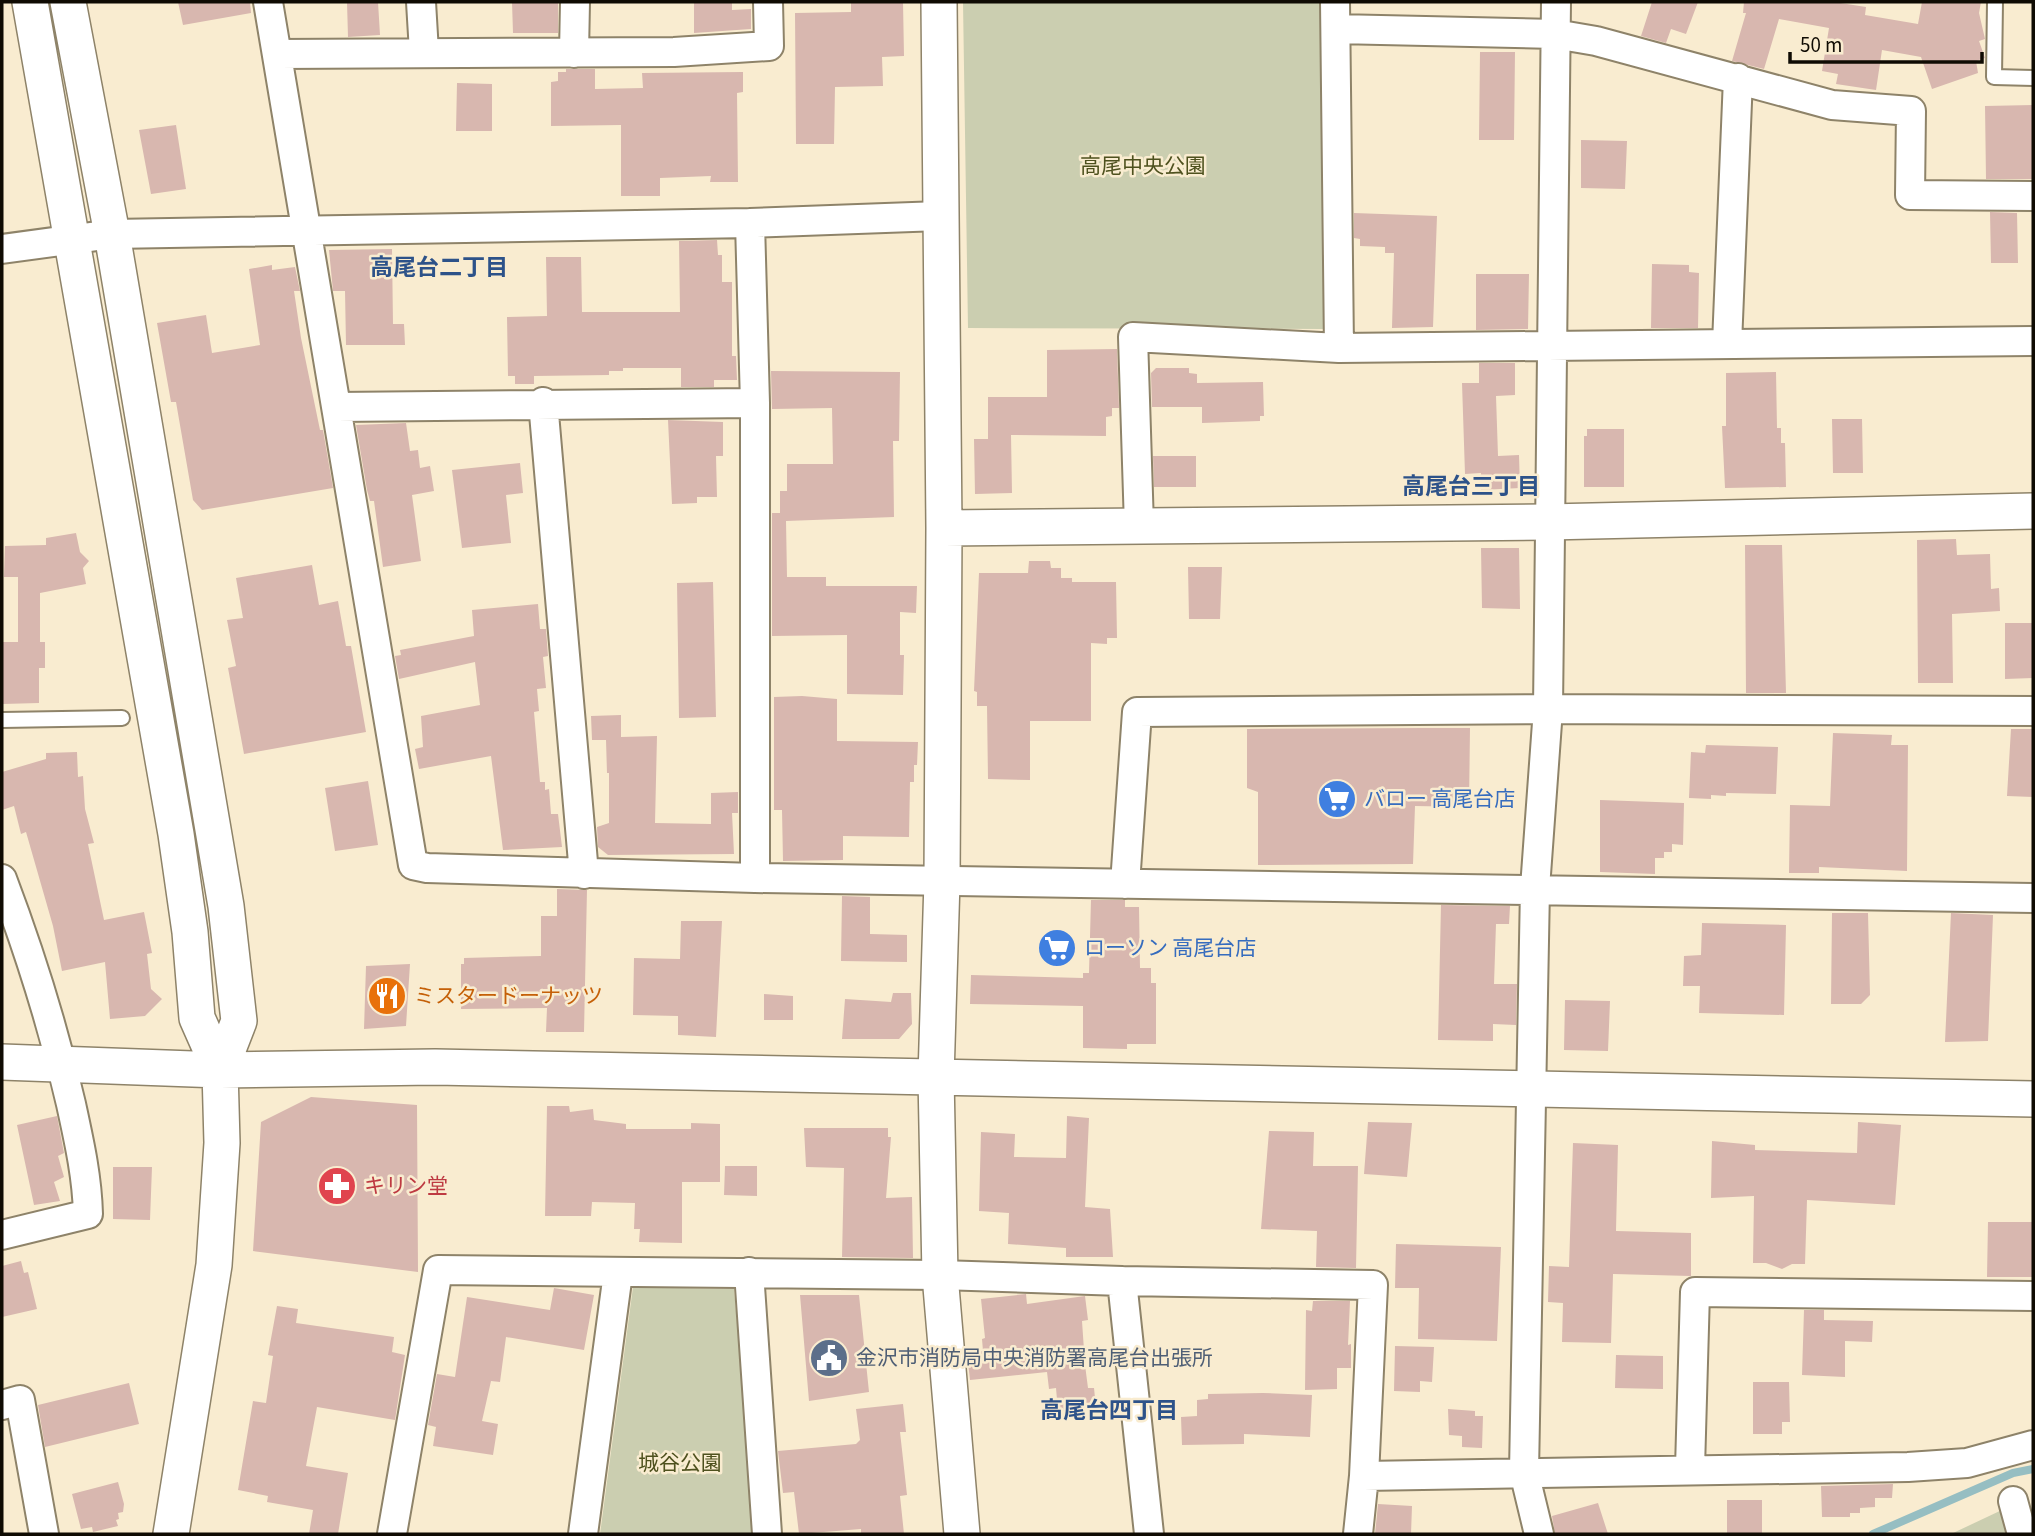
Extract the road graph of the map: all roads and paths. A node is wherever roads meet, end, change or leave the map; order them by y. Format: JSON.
{"nodes":[{"id":1,"x":30,"y":2,"type":"edge"},
{"id":2,"x":68,"y":2,"type":"edge"},
{"id":3,"x":268,"y":2,"type":"edge"},
{"id":4,"x":421,"y":2,"type":"edge"},
{"id":5,"x":575,"y":2,"type":"edge"},
{"id":6,"x":768,"y":2,"type":"edge"},
{"id":7,"x":939,"y":2,"type":"edge"},
{"id":8,"x":1556,"y":2,"type":"edge"},
{"id":9,"x":1995,"y":2,"type":"edge"},
{"id":10,"x":1335,"y":15,"type":"edge"},
{"id":11,"x":1555,"y":34,"type":"junction"},
{"id":12,"x":424,"y":52,"type":"junction"},
{"id":13,"x":574,"y":53,"type":"junction"},
{"id":14,"x":278,"y":54,"type":"junction"},
{"id":15,"x":1738,"y":78,"type":"junction"},
{"id":16,"x":2033,"y":78,"type":"edge"},
{"id":17,"x":2033,"y":196,"type":"edge"},
{"id":18,"x":940,"y":216,"type":"junction"},
{"id":19,"x":750,"y":223,"type":"junction"},
{"id":20,"x":307,"y":232,"type":"junction"},
{"id":21,"x":112,"y":234,"type":"junction"},
{"id":22,"x":72,"y":237,"type":"junction"},
{"id":23,"x":2,"y":249,"type":"edge"},
{"id":24,"x":2033,"y":341,"type":"edge"},
{"id":25,"x":1551,"y":344,"type":"junction"},
{"id":26,"x":1727,"y":344,"type":"junction"},
{"id":27,"x":1339,"y":348,"type":"junction"},
{"id":28,"x":543,"y":402,"type":"junction"},
{"id":29,"x":755,"y":403,"type":"junction"},
{"id":30,"x":337,"y":407,"type":"junction"},
{"id":31,"x":2033,"y":511,"type":"edge"},
{"id":32,"x":1548,"y":522,"type":"junction"},
{"id":33,"x":1139,"y":526,"type":"junction"},
{"id":34,"x":944,"y":528,"type":"junction"},
{"id":35,"x":1548,"y":709,"type":"junction"},
{"id":36,"x":2033,"y":711,"type":"edge"},
{"id":37,"x":122,"y":718,"type":"dead end"},
{"id":38,"x":2,"y":720,"type":"edge"},
{"id":39,"x":584,"y":874,"type":"junction"},
{"id":40,"x":755,"y":878,"type":"junction"},
{"id":41,"x":2,"y":879,"type":"edge"},
{"id":42,"x":942,"y":881,"type":"junction"},
{"id":43,"x":1125,"y":884,"type":"junction"},
{"id":44,"x":1535,"y":888,"type":"junction"},
{"id":45,"x":2033,"y":898,"type":"edge"},
{"id":46,"x":2,"y":1062,"type":"edge"},
{"id":47,"x":61,"y":1062,"type":"junction"},
{"id":48,"x":220,"y":1070,"type":"junction"},
{"id":49,"x":936,"y":1077,"type":"junction"},
{"id":50,"x":1533,"y":1087,"type":"junction"},
{"id":51,"x":2033,"y":1099,"type":"edge"},
{"id":52,"x":2,"y":1235,"type":"edge"},
{"id":53,"x":749,"y":1272,"type":"junction"},
{"id":54,"x":618,"y":1273,"type":"junction"},
{"id":55,"x":940,"y":1275,"type":"junction"},
{"id":56,"x":1122,"y":1281,"type":"junction"},
{"id":57,"x":2033,"y":1296,"type":"edge"},
{"id":58,"x":2,"y":1405,"type":"edge"},
{"id":59,"x":2033,"y":1429,"type":"edge"},
{"id":60,"x":2022,"y":1447,"type":"edge"},
{"id":61,"x":1690,"y":1468,"type":"junction"},
{"id":62,"x":1524,"y":1472,"type":"junction"},
{"id":63,"x":1364,"y":1476,"type":"junction"},
{"id":64,"x":2013,"y":1501,"type":"dead end"},
{"id":65,"x":44,"y":1534,"type":"edge"},
{"id":66,"x":171,"y":1534,"type":"edge"},
{"id":67,"x":391,"y":1534,"type":"edge"},
{"id":68,"x":583,"y":1534,"type":"edge"},
{"id":69,"x":767,"y":1534,"type":"edge"},
{"id":70,"x":962,"y":1534,"type":"edge"},
{"id":71,"x":1149,"y":1534,"type":"edge"},
{"id":72,"x":1358,"y":1534,"type":"edge"},
{"id":73,"x":1539,"y":1534,"type":"edge"},
{"id":74,"x":2022,"y":1534,"type":"edge"}],
"edges":[{"from":1,"to":22,"type":"street"},
{"from":2,"to":21,"type":"street"},
{"from":3,"to":14,"type":"street"},
{"from":4,"to":12,"type":"street"},
{"from":5,"to":13,"type":"street"},
{"from":6,"to":13,"type":"street"},
{"from":7,"to":18,"type":"street"},
{"from":8,"to":11,"type":"street"},
{"from":9,"to":16,"type":"lane"},
{"from":10,"to":11,"type":"street"},
{"from":10,"to":27,"type":"street"},
{"from":11,"to":15,"type":"street"},
{"from":11,"to":25,"type":"street"},
{"from":12,"to":13,"type":"street"},
{"from":12,"to":14,"type":"street"},
{"from":14,"to":20,"type":"street"},
{"from":15,"to":17,"type":"street"},
{"from":15,"to":26,"type":"street"},
{"from":18,"to":19,"type":"street"},
{"from":18,"to":34,"type":"street"},
{"from":19,"to":20,"type":"street"},
{"from":19,"to":29,"type":"street"},
{"from":20,"to":21,"type":"street"},
{"from":20,"to":30,"type":"street"},
{"from":21,"to":22,"type":"street"},
{"from":21,"to":48,"type":"street"},
{"from":22,"to":23,"type":"street"},
{"from":22,"to":48,"type":"street"},
{"from":24,"to":26,"type":"street"},
{"from":25,"to":26,"type":"street"},
{"from":25,"to":27,"type":"street"},
{"from":25,"to":32,"type":"street"},
{"from":27,"to":33,"type":"street"},
{"from":28,"to":29,"type":"street"},
{"from":28,"to":30,"type":"street"},
{"from":28,"to":39,"type":"street"},
{"from":29,"to":40,"type":"street"},
{"from":30,"to":39,"type":"street"},
{"from":31,"to":32,"type":"street"},
{"from":32,"to":33,"type":"street"},
{"from":32,"to":35,"type":"street"},
{"from":33,"to":34,"type":"street"},
{"from":34,"to":42,"type":"street"},
{"from":35,"to":36,"type":"street"},
{"from":35,"to":43,"type":"street"},
{"from":35,"to":44,"type":"street"},
{"from":37,"to":38,"type":"lane"},
{"from":39,"to":40,"type":"street"},
{"from":40,"to":42,"type":"street"},
{"from":41,"to":47,"type":"street"},
{"from":42,"to":43,"type":"street"},
{"from":42,"to":49,"type":"street"},
{"from":43,"to":44,"type":"street"},
{"from":44,"to":45,"type":"street"},
{"from":44,"to":50,"type":"street"},
{"from":46,"to":47,"type":"street"},
{"from":47,"to":48,"type":"street"},
{"from":47,"to":52,"type":"street"},
{"from":48,"to":49,"type":"street"},
{"from":48,"to":66,"type":"street"},
{"from":49,"to":50,"type":"street"},
{"from":49,"to":55,"type":"street"},
{"from":50,"to":51,"type":"street"},
{"from":50,"to":62,"type":"street"},
{"from":53,"to":54,"type":"street"},
{"from":53,"to":55,"type":"street"},
{"from":53,"to":69,"type":"street"},
{"from":54,"to":67,"type":"street"},
{"from":54,"to":68,"type":"street"},
{"from":55,"to":56,"type":"street"},
{"from":55,"to":70,"type":"street"},
{"from":56,"to":63,"type":"street"},
{"from":56,"to":71,"type":"street"},
{"from":57,"to":61,"type":"street"},
{"from":58,"to":65,"type":"street"},
{"from":59,"to":60,"type":"street"},
{"from":60,"to":61,"type":"street"},
{"from":61,"to":62,"type":"street"},
{"from":62,"to":63,"type":"street"},
{"from":62,"to":73,"type":"street"},
{"from":63,"to":72,"type":"street"},
{"from":64,"to":74,"type":"street"}]}
